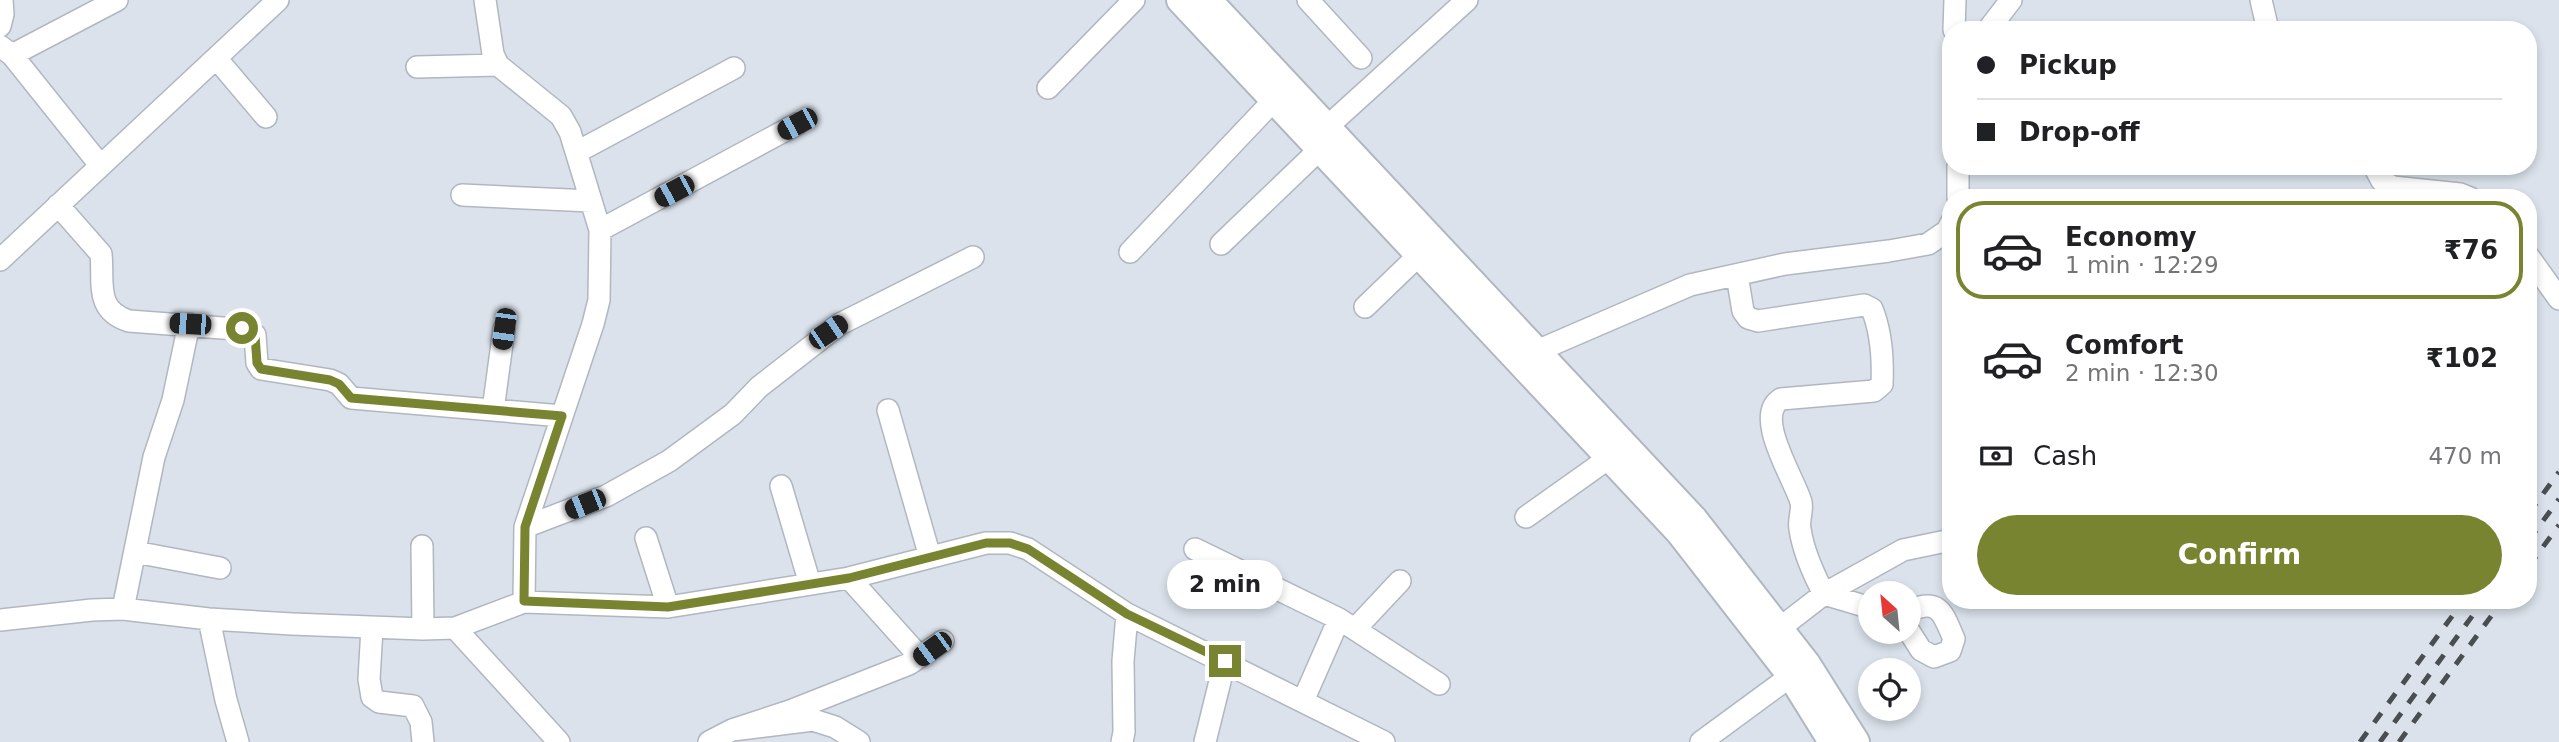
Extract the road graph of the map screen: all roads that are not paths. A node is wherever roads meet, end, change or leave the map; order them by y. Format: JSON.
{"nodes":[{"id":1,"x":2,"y":0,"type":"edge"},
{"id":2,"x":117,"y":0,"type":"edge"},
{"id":3,"x":278,"y":0,"type":"edge"},
{"id":4,"x":485,"y":0,"type":"edge"},
{"id":5,"x":1134,"y":0,"type":"edge"},
{"id":6,"x":1180,"y":0,"type":"edge"},
{"id":7,"x":1208,"y":0,"type":"edge"},
{"id":8,"x":1308,"y":0,"type":"edge"},
{"id":9,"x":1466,"y":0,"type":"edge"},
{"id":10,"x":1955,"y":0,"type":"edge"},
{"id":11,"x":2011,"y":0,"type":"edge"},
{"id":12,"x":2261,"y":0,"type":"edge"},
{"id":13,"x":1954,"y":21,"type":"edge"},
{"id":14,"x":1995,"y":21,"type":"edge"},
{"id":15,"x":2266,"y":21,"type":"edge"},
{"id":16,"x":0,"y":26,"type":"edge"},
{"id":17,"x":6,"y":50,"type":"edge"},
{"id":18,"x":216,"y":58,"type":"junction"},
{"id":19,"x":1361,"y":58,"type":"dead end"},
{"id":20,"x":498,"y":65,"type":"junction"},
{"id":21,"x":417,"y":67,"type":"dead end"},
{"id":22,"x":734,"y":68,"type":"dead end"},
{"id":23,"x":1048,"y":88,"type":"dead end"},
{"id":24,"x":1274,"y":100,"type":"junction"},
{"id":25,"x":266,"y":117,"type":"dead end"},
{"id":26,"x":797,"y":124,"type":"dead end"},
{"id":27,"x":1323,"y":138,"type":"junction"},
{"id":28,"x":577,"y":152,"type":"junction"},
{"id":29,"x":100,"y":165,"type":"junction"},
{"id":30,"x":2379,"y":175,"type":"edge"},
{"id":31,"x":2412,"y":189,"type":"edge"},
{"id":32,"x":462,"y":195,"type":"dead end"},
{"id":33,"x":591,"y":201,"type":"junction"},
{"id":34,"x":58,"y":205,"type":"junction"},
{"id":35,"x":600,"y":230,"type":"junction"},
{"id":36,"x":1942,"y":234,"type":"edge"},
{"id":37,"x":1221,"y":244,"type":"dead end"},
{"id":38,"x":1130,"y":252,"type":"dead end"},
{"id":39,"x":1419,"y":255,"type":"junction"},
{"id":40,"x":973,"y":257,"type":"dead end"},
{"id":41,"x":0,"y":260,"type":"edge"},
{"id":42,"x":2537,"y":268,"type":"edge"},
{"id":43,"x":1737,"y":275,"type":"junction"},
{"id":44,"x":2559,"y":299,"type":"edge"},
{"id":45,"x":1365,"y":307,"type":"dead end"},
{"id":46,"x":190,"y":324,"type":"junction"},
{"id":47,"x":504,"y":329,"type":"dead end"},
{"id":48,"x":1537,"y":351,"type":"junction"},
{"id":49,"x":493,"y":410,"type":"junction"},
{"id":50,"x":888,"y":410,"type":"dead end"},
{"id":51,"x":562,"y":416,"type":"junction"},
{"id":52,"x":1609,"y":458,"type":"junction"},
{"id":53,"x":781,"y":486,"type":"dead end"},
{"id":54,"x":1526,"y":517,"type":"dead end"},
{"id":55,"x":525,"y":527,"type":"junction"},
{"id":56,"x":646,"y":538,"type":"dead end"},
{"id":57,"x":1942,"y":542,"type":"edge"},
{"id":58,"x":422,"y":546,"type":"dead end"},
{"id":59,"x":1195,"y":549,"type":"dead end"},
{"id":60,"x":135,"y":552,"type":"junction"},
{"id":61,"x":930,"y":557,"type":"junction"},
{"id":62,"x":220,"y":568,"type":"dead end"},
{"id":63,"x":849,"y":578,"type":"junction"},
{"id":64,"x":1400,"y":581,"type":"dead end"},
{"id":65,"x":810,"y":584,"type":"junction"},
{"id":66,"x":1824,"y":594,"type":"junction"},
{"id":67,"x":524,"y":601,"type":"junction"},
{"id":68,"x":1858,"y":604,"type":"edge"},
{"id":69,"x":1922,"y":606,"type":"edge"},
{"id":70,"x":668,"y":607,"type":"junction"},
{"id":71,"x":123,"y":609,"type":"junction"},
{"id":72,"x":1127,"y":614,"type":"junction"},
{"id":73,"x":209,"y":619,"type":"junction"},
{"id":74,"x":0,"y":620,"type":"edge"},
{"id":75,"x":1347,"y":624,"type":"junction"},
{"id":76,"x":372,"y":628,"type":"junction"},
{"id":77,"x":454,"y":628,"type":"junction"},
{"id":78,"x":1780,"y":628,"type":"junction"},
{"id":79,"x":423,"y":629,"type":"junction"},
{"id":80,"x":943,"y":640,"type":"dead end"},
{"id":81,"x":1917,"y":644,"type":"edge"},
{"id":82,"x":920,"y":657,"type":"junction"},
{"id":83,"x":1225,"y":661,"type":"junction"},
{"id":84,"x":1799,"y":670,"type":"junction"},
{"id":85,"x":1439,"y":684,"type":"dead end"},
{"id":86,"x":1303,"y":701,"type":"junction"},
{"id":87,"x":732,"y":730,"type":"junction"},
{"id":88,"x":238,"y":742,"type":"edge"},
{"id":89,"x":423,"y":742,"type":"edge"},
{"id":90,"x":559,"y":742,"type":"edge"},
{"id":91,"x":709,"y":742,"type":"edge"},
{"id":92,"x":859,"y":742,"type":"edge"},
{"id":93,"x":1122,"y":742,"type":"edge"},
{"id":94,"x":1205,"y":742,"type":"edge"},
{"id":95,"x":1384,"y":742,"type":"edge"},
{"id":96,"x":1702,"y":742,"type":"edge"},
{"id":97,"x":1832,"y":742,"type":"edge"},
{"id":98,"x":1856,"y":742,"type":"edge"}],
"edges":[{"from":1,"to":16,"type":"street"},
{"from":2,"to":17,"type":"street"},
{"from":3,"to":18,"type":"street"},
{"from":4,"to":20,"type":"street"},
{"from":5,"to":23,"type":"street"},
{"from":6,"to":24,"type":"main road"},
{"from":7,"to":27,"type":"main road"},
{"from":8,"to":19,"type":"street"},
{"from":9,"to":27,"type":"street"},
{"from":10,"to":13,"type":"street"},
{"from":11,"to":14,"type":"street"},
{"from":12,"to":15,"type":"street"},
{"from":17,"to":29,"type":"street"},
{"from":18,"to":25,"type":"street"},
{"from":18,"to":29,"type":"street"},
{"from":20,"to":21,"type":"street"},
{"from":20,"to":28,"type":"street"},
{"from":22,"to":28,"type":"street"},
{"from":24,"to":27,"type":"main road"},
{"from":24,"to":38,"type":"street"},
{"from":26,"to":35,"type":"street"},
{"from":27,"to":37,"type":"street"},
{"from":27,"to":39,"type":"main road"},
{"from":27,"to":48,"type":"main road"},
{"from":28,"to":33,"type":"street"},
{"from":29,"to":34,"type":"street"},
{"from":30,"to":31,"type":"street"},
{"from":32,"to":33,"type":"street"},
{"from":33,"to":35,"type":"street"},
{"from":34,"to":41,"type":"street"},
{"from":34,"to":46,"type":"street"},
{"from":35,"to":51,"type":"street"},
{"from":36,"to":43,"type":"street"},
{"from":39,"to":45,"type":"street"},
{"from":39,"to":52,"type":"main road"},
{"from":40,"to":55,"type":"street"},
{"from":42,"to":44,"type":"street"},
{"from":43,"to":48,"type":"street"},
{"from":43,"to":66,"type":"street"},
{"from":46,"to":49,"type":"street"},
{"from":46,"to":60,"type":"street"},
{"from":47,"to":49,"type":"street"},
{"from":48,"to":78,"type":"main road"},
{"from":49,"to":51,"type":"street"},
{"from":50,"to":61,"type":"street"},
{"from":51,"to":55,"type":"street"},
{"from":52,"to":54,"type":"street"},
{"from":52,"to":84,"type":"main road"},
{"from":53,"to":65,"type":"street"},
{"from":55,"to":67,"type":"street"},
{"from":56,"to":70,"type":"street"},
{"from":57,"to":66,"type":"street"},
{"from":58,"to":79,"type":"street"},
{"from":59,"to":75,"type":"street"},
{"from":60,"to":62,"type":"street"},
{"from":60,"to":71,"type":"street"},
{"from":61,"to":63,"type":"street"},
{"from":61,"to":72,"type":"street"},
{"from":63,"to":65,"type":"street"},
{"from":63,"to":82,"type":"street"},
{"from":64,"to":75,"type":"street"},
{"from":65,"to":70,"type":"street"},
{"from":66,"to":68,"type":"street"},
{"from":66,"to":78,"type":"street"},
{"from":67,"to":70,"type":"street"},
{"from":67,"to":77,"type":"street"},
{"from":69,"to":81,"type":"street"},
{"from":71,"to":73,"type":"street"},
{"from":71,"to":74,"type":"street"},
{"from":72,"to":83,"type":"street"},
{"from":72,"to":93,"type":"street"},
{"from":73,"to":76,"type":"street"},
{"from":73,"to":88,"type":"street"},
{"from":75,"to":85,"type":"street"},
{"from":75,"to":86,"type":"street"},
{"from":76,"to":79,"type":"street"},
{"from":76,"to":89,"type":"street"},
{"from":77,"to":79,"type":"street"},
{"from":77,"to":90,"type":"street"},
{"from":78,"to":84,"type":"main road"},
{"from":80,"to":82,"type":"street"},
{"from":82,"to":87,"type":"street"},
{"from":83,"to":86,"type":"street"},
{"from":83,"to":94,"type":"street"},
{"from":84,"to":96,"type":"street"},
{"from":84,"to":97,"type":"main road"},
{"from":84,"to":98,"type":"main road"},
{"from":86,"to":95,"type":"street"},
{"from":87,"to":91,"type":"street"},
{"from":87,"to":92,"type":"street"}]}
